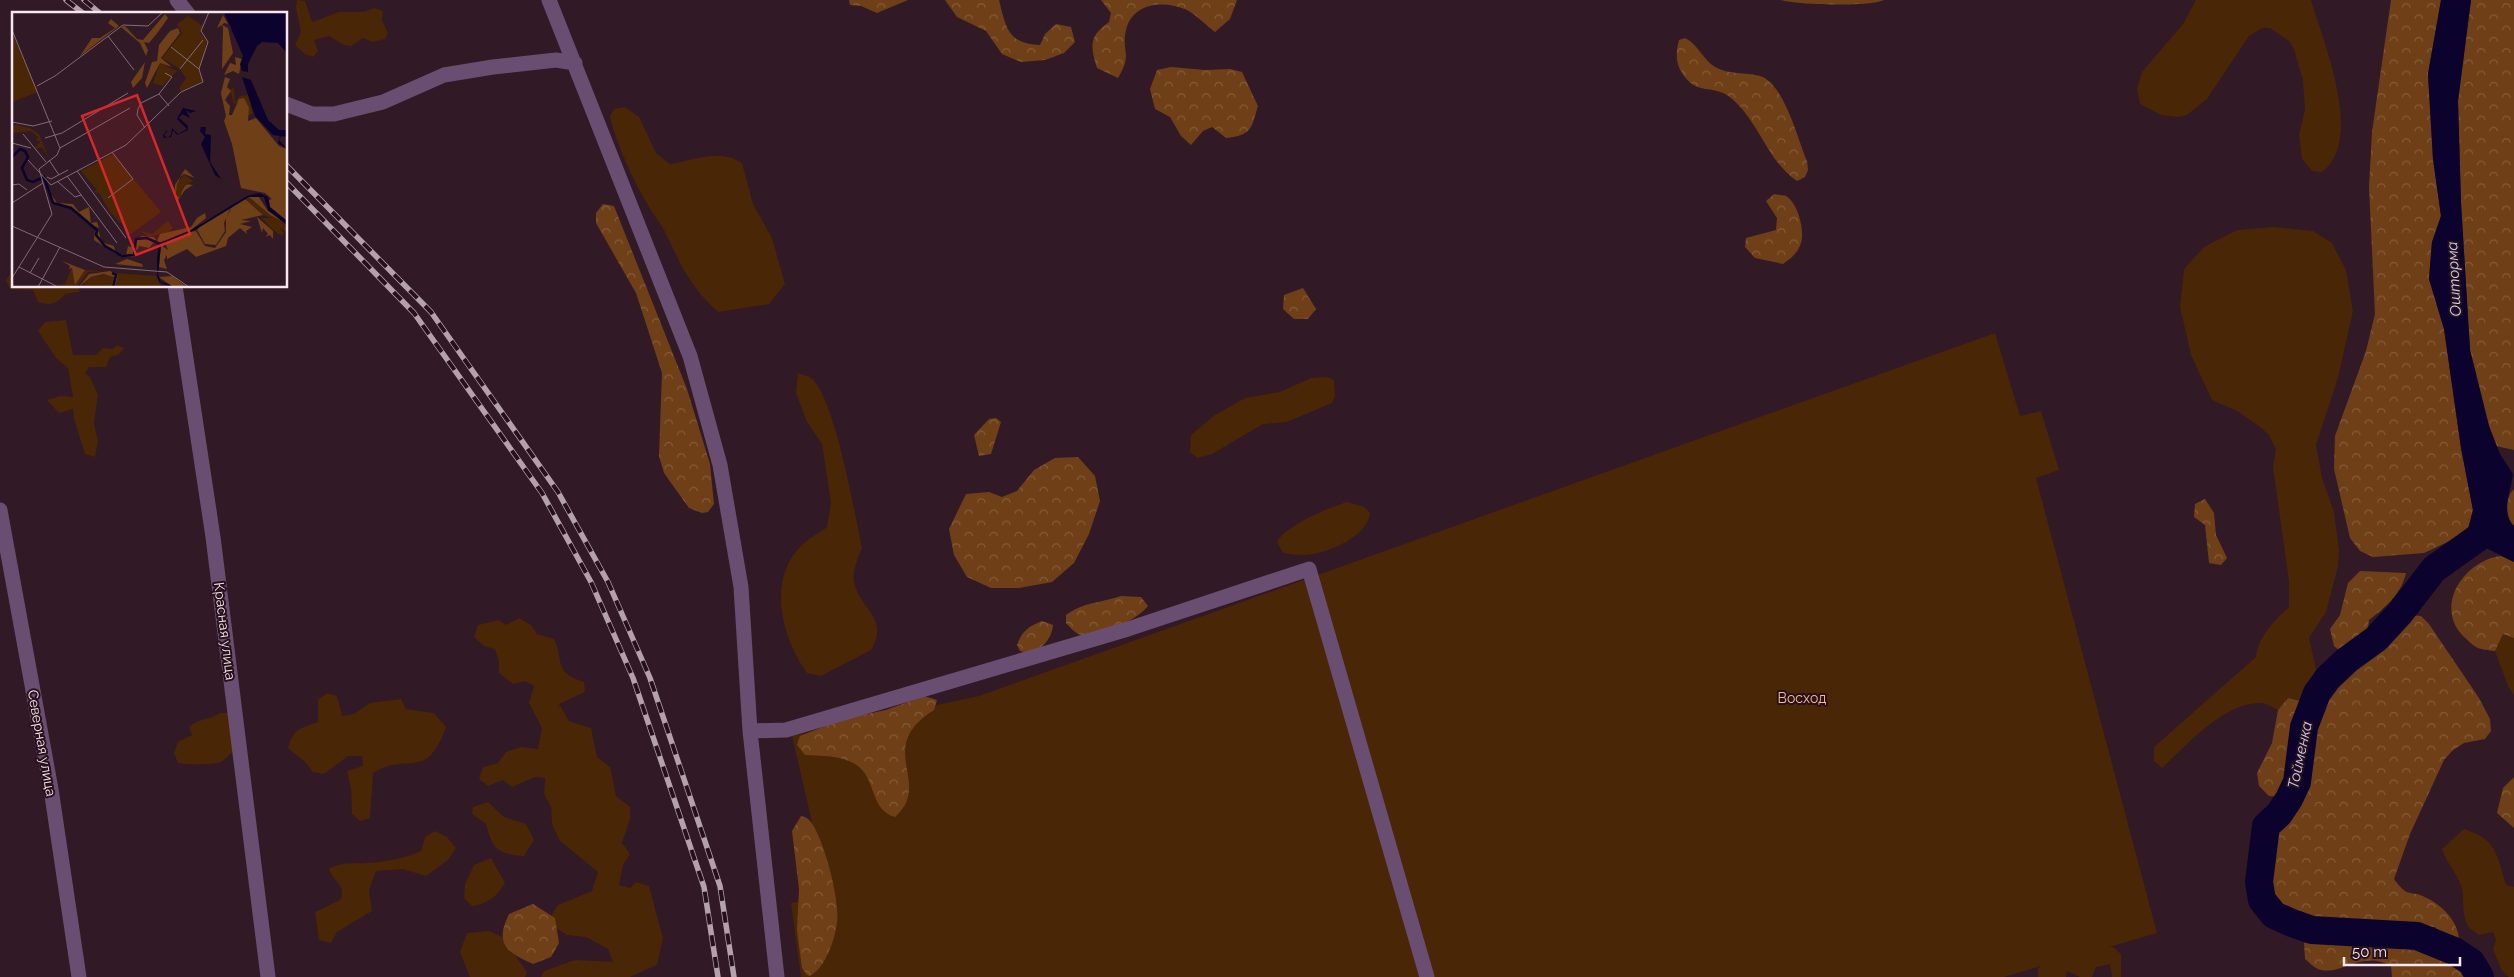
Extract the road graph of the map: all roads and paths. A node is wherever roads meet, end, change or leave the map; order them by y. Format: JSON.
{"nodes":[{"id":1,"x":177,"y":0,"type":"edge"},
{"id":2,"x":549,"y":0,"type":"edge"},
{"id":3,"x":186,"y":12,"type":"edge"},
{"id":4,"x":575,"y":63,"type":"junction"},
{"id":5,"x":288,"y":105,"type":"edge"},
{"id":6,"x":176,"y":288,"type":"edge"},
{"id":7,"x":0,"y":510,"type":"edge"},
{"id":8,"x":750,"y":731,"type":"junction"},
{"id":9,"x":79,"y":977,"type":"edge"},
{"id":10,"x":268,"y":977,"type":"edge"},
{"id":11,"x":777,"y":977,"type":"edge"},
{"id":12,"x":1428,"y":977,"type":"edge"}],
"edges":[{"from":1,"to":3,"type":"street"},
{"from":2,"to":4,"type":"street"},
{"from":4,"to":5,"type":"street"},
{"from":4,"to":8,"type":"street"},
{"from":6,"to":10,"type":"street","name":"Красная улица"},
{"from":7,"to":9,"type":"street","name":"Северная улица"},
{"from":8,"to":11,"type":"street"},
{"from":8,"to":12,"type":"street"}]}
